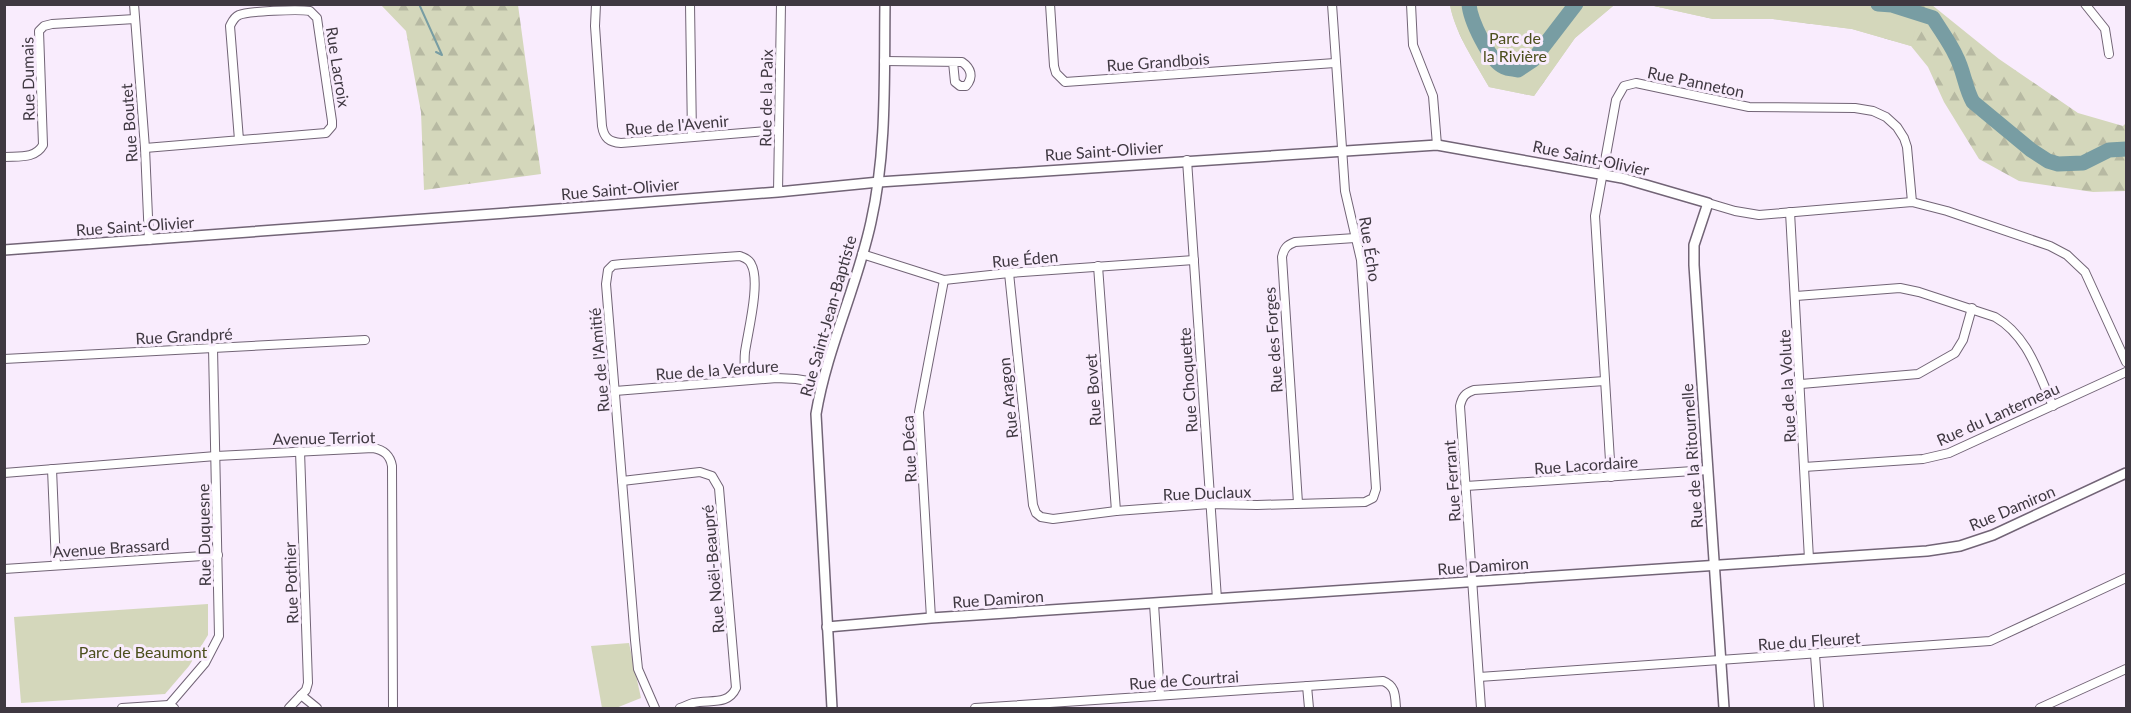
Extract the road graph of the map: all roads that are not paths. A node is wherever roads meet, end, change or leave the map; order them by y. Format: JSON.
{"nodes":[{"id":1,"x":134,"y":4,"type":"edge"},
{"id":2,"x":596,"y":4,"type":"edge"},
{"id":3,"x":690,"y":4,"type":"edge"},
{"id":4,"x":781,"y":4,"type":"edge"},
{"id":5,"x":885,"y":4,"type":"edge"},
{"id":6,"x":1056,"y":4,"type":"edge"},
{"id":7,"x":1332,"y":4,"type":"edge"},
{"id":8,"x":1411,"y":4,"type":"edge"},
{"id":9,"x":2085,"y":4,"type":"edge"},
{"id":10,"x":1050,"y":5,"type":"edge"},
{"id":11,"x":135,"y":19,"type":"junction"},
{"id":12,"x":2109,"y":54,"type":"dead end"},
{"id":13,"x":884,"y":61,"type":"junction"},
{"id":14,"x":953,"y":62,"type":"dead end"},
{"id":15,"x":1335,"y":63,"type":"junction"},
{"id":16,"x":779,"y":130,"type":"junction"},
{"id":17,"x":692,"y":136,"type":"junction"},
{"id":18,"x":239,"y":140,"type":"junction"},
{"id":19,"x":1437,"y":145,"type":"junction"},
{"id":20,"x":145,"y":148,"type":"junction"},
{"id":21,"x":1342,"y":151,"type":"junction"},
{"id":22,"x":4,"y":157,"type":"edge"},
{"id":23,"x":1187,"y":160,"type":"junction"},
{"id":24,"x":1602,"y":174,"type":"junction"},
{"id":25,"x":879,"y":182,"type":"junction"},
{"id":26,"x":778,"y":192,"type":"junction"},
{"id":27,"x":1912,"y":202,"type":"junction"},
{"id":28,"x":1708,"y":203,"type":"junction"},
{"id":29,"x":1790,"y":212,"type":"junction"},
{"id":30,"x":1355,"y":238,"type":"junction"},
{"id":31,"x":149,"y":240,"type":"junction"},
{"id":32,"x":4,"y":250,"type":"edge"},
{"id":33,"x":862,"y":255,"type":"junction"},
{"id":34,"x":1194,"y":260,"type":"junction"},
{"id":35,"x":1098,"y":266,"type":"junction"},
{"id":36,"x":1008,"y":273,"type":"junction"},
{"id":37,"x":944,"y":280,"type":"junction"},
{"id":38,"x":1796,"y":296,"type":"junction"},
{"id":39,"x":1972,"y":308,"type":"junction"},
{"id":40,"x":365,"y":340,"type":"dead end"},
{"id":41,"x":213,"y":348,"type":"junction"},
{"id":42,"x":4,"y":359,"type":"edge"},
{"id":43,"x":2127,"y":362,"type":"edge"},
{"id":44,"x":2127,"y":372,"type":"edge"},
{"id":45,"x":745,"y":380,"type":"junction"},
{"id":46,"x":1605,"y":381,"type":"junction"},
{"id":47,"x":821,"y":383,"type":"junction"},
{"id":48,"x":1801,"y":384,"type":"junction"},
{"id":49,"x":615,"y":391,"type":"junction"},
{"id":50,"x":2053,"y":406,"type":"junction"},
{"id":51,"x":300,"y":451,"type":"junction"},
{"id":52,"x":216,"y":456,"type":"junction"},
{"id":53,"x":1804,"y":466,"type":"junction"},
{"id":54,"x":52,"y":469,"type":"junction"},
{"id":55,"x":1708,"y":470,"type":"junction"},
{"id":56,"x":4,"y":473,"type":"edge"},
{"id":57,"x":2127,"y":473,"type":"edge"},
{"id":58,"x":1611,"y":477,"type":"junction"},
{"id":59,"x":622,"y":481,"type":"junction"},
{"id":60,"x":1466,"y":486,"type":"junction"},
{"id":61,"x":1373,"y":498,"type":"joint"},
{"id":62,"x":1298,"y":503,"type":"junction"},
{"id":63,"x":1210,"y":504,"type":"junction"},
{"id":64,"x":1116,"y":511,"type":"junction"},
{"id":65,"x":1041,"y":517,"type":"joint"},
{"id":66,"x":218,"y":555,"type":"junction"},
{"id":67,"x":1809,"y":559,"type":"junction"},
{"id":68,"x":56,"y":565,"type":"junction"},
{"id":69,"x":1714,"y":565,"type":"junction"},
{"id":70,"x":4,"y":569,"type":"edge"},
{"id":71,"x":2127,"y":578,"type":"edge"},
{"id":72,"x":1474,"y":582,"type":"junction"},
{"id":73,"x":1217,"y":600,"type":"junction"},
{"id":74,"x":1154,"y":604,"type":"junction"},
{"id":75,"x":931,"y":618,"type":"junction"},
{"id":76,"x":827,"y":627,"type":"junction"},
{"id":77,"x":1815,"y":655,"type":"junction"},
{"id":78,"x":1720,"y":660,"type":"junction"},
{"id":79,"x":2127,"y":669,"type":"edge"},
{"id":80,"x":1479,"y":677,"type":"junction"},
{"id":81,"x":1307,"y":686,"type":"junction"},
{"id":82,"x":301,"y":695,"type":"junction"},
{"id":83,"x":1160,"y":695,"type":"junction"},
{"id":84,"x":172,"y":707,"type":"edge"},
{"id":85,"x":122,"y":708,"type":"edge"},
{"id":86,"x":289,"y":708,"type":"edge"},
{"id":87,"x":317,"y":708,"type":"edge"},
{"id":88,"x":393,"y":708,"type":"edge"},
{"id":89,"x":656,"y":708,"type":"edge"},
{"id":90,"x":680,"y":708,"type":"edge"},
{"id":91,"x":832,"y":708,"type":"edge"},
{"id":92,"x":975,"y":708,"type":"edge"},
{"id":93,"x":1309,"y":708,"type":"edge"},
{"id":94,"x":1396,"y":708,"type":"edge"},
{"id":95,"x":1481,"y":708,"type":"edge"},
{"id":96,"x":1724,"y":708,"type":"edge"},
{"id":97,"x":1819,"y":708,"type":"edge"},
{"id":98,"x":2040,"y":708,"type":"edge"}],
"edges":[{"from":1,"to":11,"type":"street","name":"Rue Boutet"},
{"from":2,"to":17,"type":"street","name":"Rue de l'Avenir"},
{"from":3,"to":17,"type":"street"},
{"from":4,"to":16,"type":"street","name":"Rue de la Paix"},
{"from":5,"to":13,"type":"street","name":"Rue Saint-Jean-Baptiste"},
{"from":6,"to":10,"type":"street"},
{"from":7,"to":15,"type":"street","name":"Rue Écho"},
{"from":8,"to":19,"type":"street"},
{"from":9,"to":12,"type":"street"},
{"from":10,"to":15,"type":"street","name":"Rue Grandbois"},
{"from":11,"to":20,"type":"street","name":"Rue Boutet"},
{"from":11,"to":22,"type":"street","name":"Rue Dumais"},
{"from":13,"to":14,"type":"street"},
{"from":13,"to":25,"type":"street","name":"Rue Saint-Jean-Baptiste"},
{"from":15,"to":21,"type":"street","name":"Rue Écho"},
{"from":16,"to":17,"type":"street","name":"Rue de l'Avenir"},
{"from":16,"to":26,"type":"street","name":"Rue de la Paix"},
{"from":18,"to":18,"type":"street","name":"Rue Lacroix"},
{"from":18,"to":20,"type":"street","name":"Rue Lacroix"},
{"from":19,"to":21,"type":"street","name":"Rue Saint-Olivier"},
{"from":19,"to":24,"type":"street","name":"Rue Saint-Olivier"},
{"from":20,"to":31,"type":"street","name":"Rue Boutet"},
{"from":21,"to":23,"type":"street","name":"Rue Saint-Olivier"},
{"from":21,"to":30,"type":"street","name":"Rue Écho"},
{"from":23,"to":25,"type":"street","name":"Rue Saint-Olivier"},
{"from":23,"to":34,"type":"street","name":"Rue Choquette"},
{"from":24,"to":27,"type":"street","name":"Rue Panneton"},
{"from":24,"to":28,"type":"street","name":"Rue Saint-Olivier"},
{"from":24,"to":46,"type":"street","name":"Rue Panneton"},
{"from":25,"to":26,"type":"street","name":"Rue Saint-Olivier"},
{"from":25,"to":33,"type":"street","name":"Rue Saint-Jean-Baptiste"},
{"from":26,"to":31,"type":"street","name":"Rue Saint-Olivier"},
{"from":27,"to":29,"type":"street","name":"Rue Saint-Olivier"},
{"from":27,"to":43,"type":"street","name":"Rue Saint-Olivier"},
{"from":28,"to":29,"type":"street","name":"Rue Saint-Olivier"},
{"from":28,"to":55,"type":"street","name":"Rue de la Ritournelle"},
{"from":29,"to":38,"type":"street","name":"Rue de la Volute"},
{"from":30,"to":61,"type":"street","name":"Rue Écho"},
{"from":30,"to":62,"type":"street","name":"Rue des Forges"},
{"from":31,"to":32,"type":"street","name":"Rue Saint-Olivier"},
{"from":33,"to":37,"type":"street","name":"Rue Éden"},
{"from":33,"to":47,"type":"street","name":"Rue Saint-Jean-Baptiste"},
{"from":34,"to":35,"type":"street","name":"Rue Éden"},
{"from":34,"to":63,"type":"street","name":"Rue Choquette"},
{"from":35,"to":36,"type":"street","name":"Rue Éden"},
{"from":35,"to":64,"type":"street","name":"Rue Bovet"},
{"from":36,"to":37,"type":"street","name":"Rue Éden"},
{"from":36,"to":65,"type":"street","name":"Rue Aragon"},
{"from":37,"to":75,"type":"street","name":"Rue Déca"},
{"from":38,"to":39,"type":"street"},
{"from":38,"to":48,"type":"street","name":"Rue de la Volute"},
{"from":39,"to":48,"type":"street"},
{"from":39,"to":50,"type":"street"},
{"from":40,"to":41,"type":"street","name":"Rue Grandpré"},
{"from":41,"to":42,"type":"street","name":"Rue Grandpré"},
{"from":41,"to":52,"type":"street","name":"Rue Duquesne"},
{"from":44,"to":50,"type":"street","name":"Rue du Lanterneau"},
{"from":45,"to":47,"type":"street","name":"Rue de la Verdure"},
{"from":45,"to":49,"type":"street","name":"Rue de la Verdure"},
{"from":45,"to":49,"type":"street","name":"Rue de l'Amitié"},
{"from":46,"to":58,"type":"street","name":"Rue Panneton"},
{"from":46,"to":60,"type":"street","name":"Rue Ferrant"},
{"from":47,"to":76,"type":"street","name":"Rue Saint-Jean-Baptiste"},
{"from":48,"to":53,"type":"street","name":"Rue de la Volute"},
{"from":49,"to":59,"type":"street","name":"Rue de l'Amitié"},
{"from":50,"to":53,"type":"street","name":"Rue du Lanterneau"},
{"from":51,"to":52,"type":"street","name":"Avenue Terriot"},
{"from":51,"to":82,"type":"street","name":"Rue Pothier"},
{"from":51,"to":88,"type":"street","name":"Avenue Terriot"},
{"from":52,"to":54,"type":"street","name":"Avenue Terriot"},
{"from":52,"to":66,"type":"street","name":"Rue Duquesne"},
{"from":53,"to":67,"type":"street","name":"Rue de la Volute"},
{"from":54,"to":56,"type":"street","name":"Avenue Terriot"},
{"from":54,"to":68,"type":"street"},
{"from":55,"to":58,"type":"street","name":"Rue Lacordaire"},
{"from":55,"to":69,"type":"street","name":"Rue de la Ritournelle"},
{"from":57,"to":67,"type":"street","name":"Rue Damiron"},
{"from":58,"to":60,"type":"street","name":"Rue Lacordaire"},
{"from":59,"to":89,"type":"street","name":"Rue de l'Amitié"},
{"from":59,"to":90,"type":"street","name":"Rue Noël-Beaupré"},
{"from":60,"to":72,"type":"street","name":"Rue Ferrant"},
{"from":61,"to":62,"type":"street","name":"Rue Duclaux"},
{"from":62,"to":63,"type":"street","name":"Rue Duclaux"},
{"from":63,"to":64,"type":"street","name":"Rue Duclaux"},
{"from":63,"to":73,"type":"street","name":"Rue Choquette"},
{"from":64,"to":65,"type":"street","name":"Rue Duclaux"},
{"from":66,"to":68,"type":"street","name":"Avenue Brassard"},
{"from":66,"to":84,"type":"street","name":"Rue Duquesne"},
{"from":67,"to":69,"type":"street","name":"Rue Damiron"},
{"from":68,"to":70,"type":"street","name":"Avenue Brassard"},
{"from":69,"to":72,"type":"street","name":"Rue Damiron"},
{"from":69,"to":78,"type":"street","name":"Rue de la Ritournelle"},
{"from":71,"to":77,"type":"street","name":"Rue du Fleuret"},
{"from":72,"to":73,"type":"street","name":"Rue Damiron"},
{"from":72,"to":80,"type":"street","name":"Rue Ferrant"},
{"from":73,"to":74,"type":"street","name":"Rue Damiron"},
{"from":74,"to":75,"type":"street","name":"Rue Damiron"},
{"from":74,"to":83,"type":"street"},
{"from":75,"to":76,"type":"street","name":"Rue Damiron"},
{"from":76,"to":91,"type":"street","name":"Rue Saint-Jean-Baptiste"},
{"from":77,"to":78,"type":"street","name":"Rue du Fleuret"},
{"from":77,"to":97,"type":"street"},
{"from":78,"to":80,"type":"street","name":"Rue du Fleuret"},
{"from":78,"to":96,"type":"street","name":"Rue de la Ritournelle"},
{"from":79,"to":98,"type":"street"},
{"from":80,"to":95,"type":"street","name":"Rue Ferrant"},
{"from":81,"to":83,"type":"street","name":"Rue de Courtrai"},
{"from":81,"to":93,"type":"street"},
{"from":81,"to":94,"type":"street","name":"Rue de Courtrai"},
{"from":82,"to":86,"type":"street","name":"Rue Pothier"},
{"from":82,"to":87,"type":"street"},
{"from":83,"to":92,"type":"street","name":"Rue de Courtrai"},
{"from":84,"to":85,"type":"street"}]}
